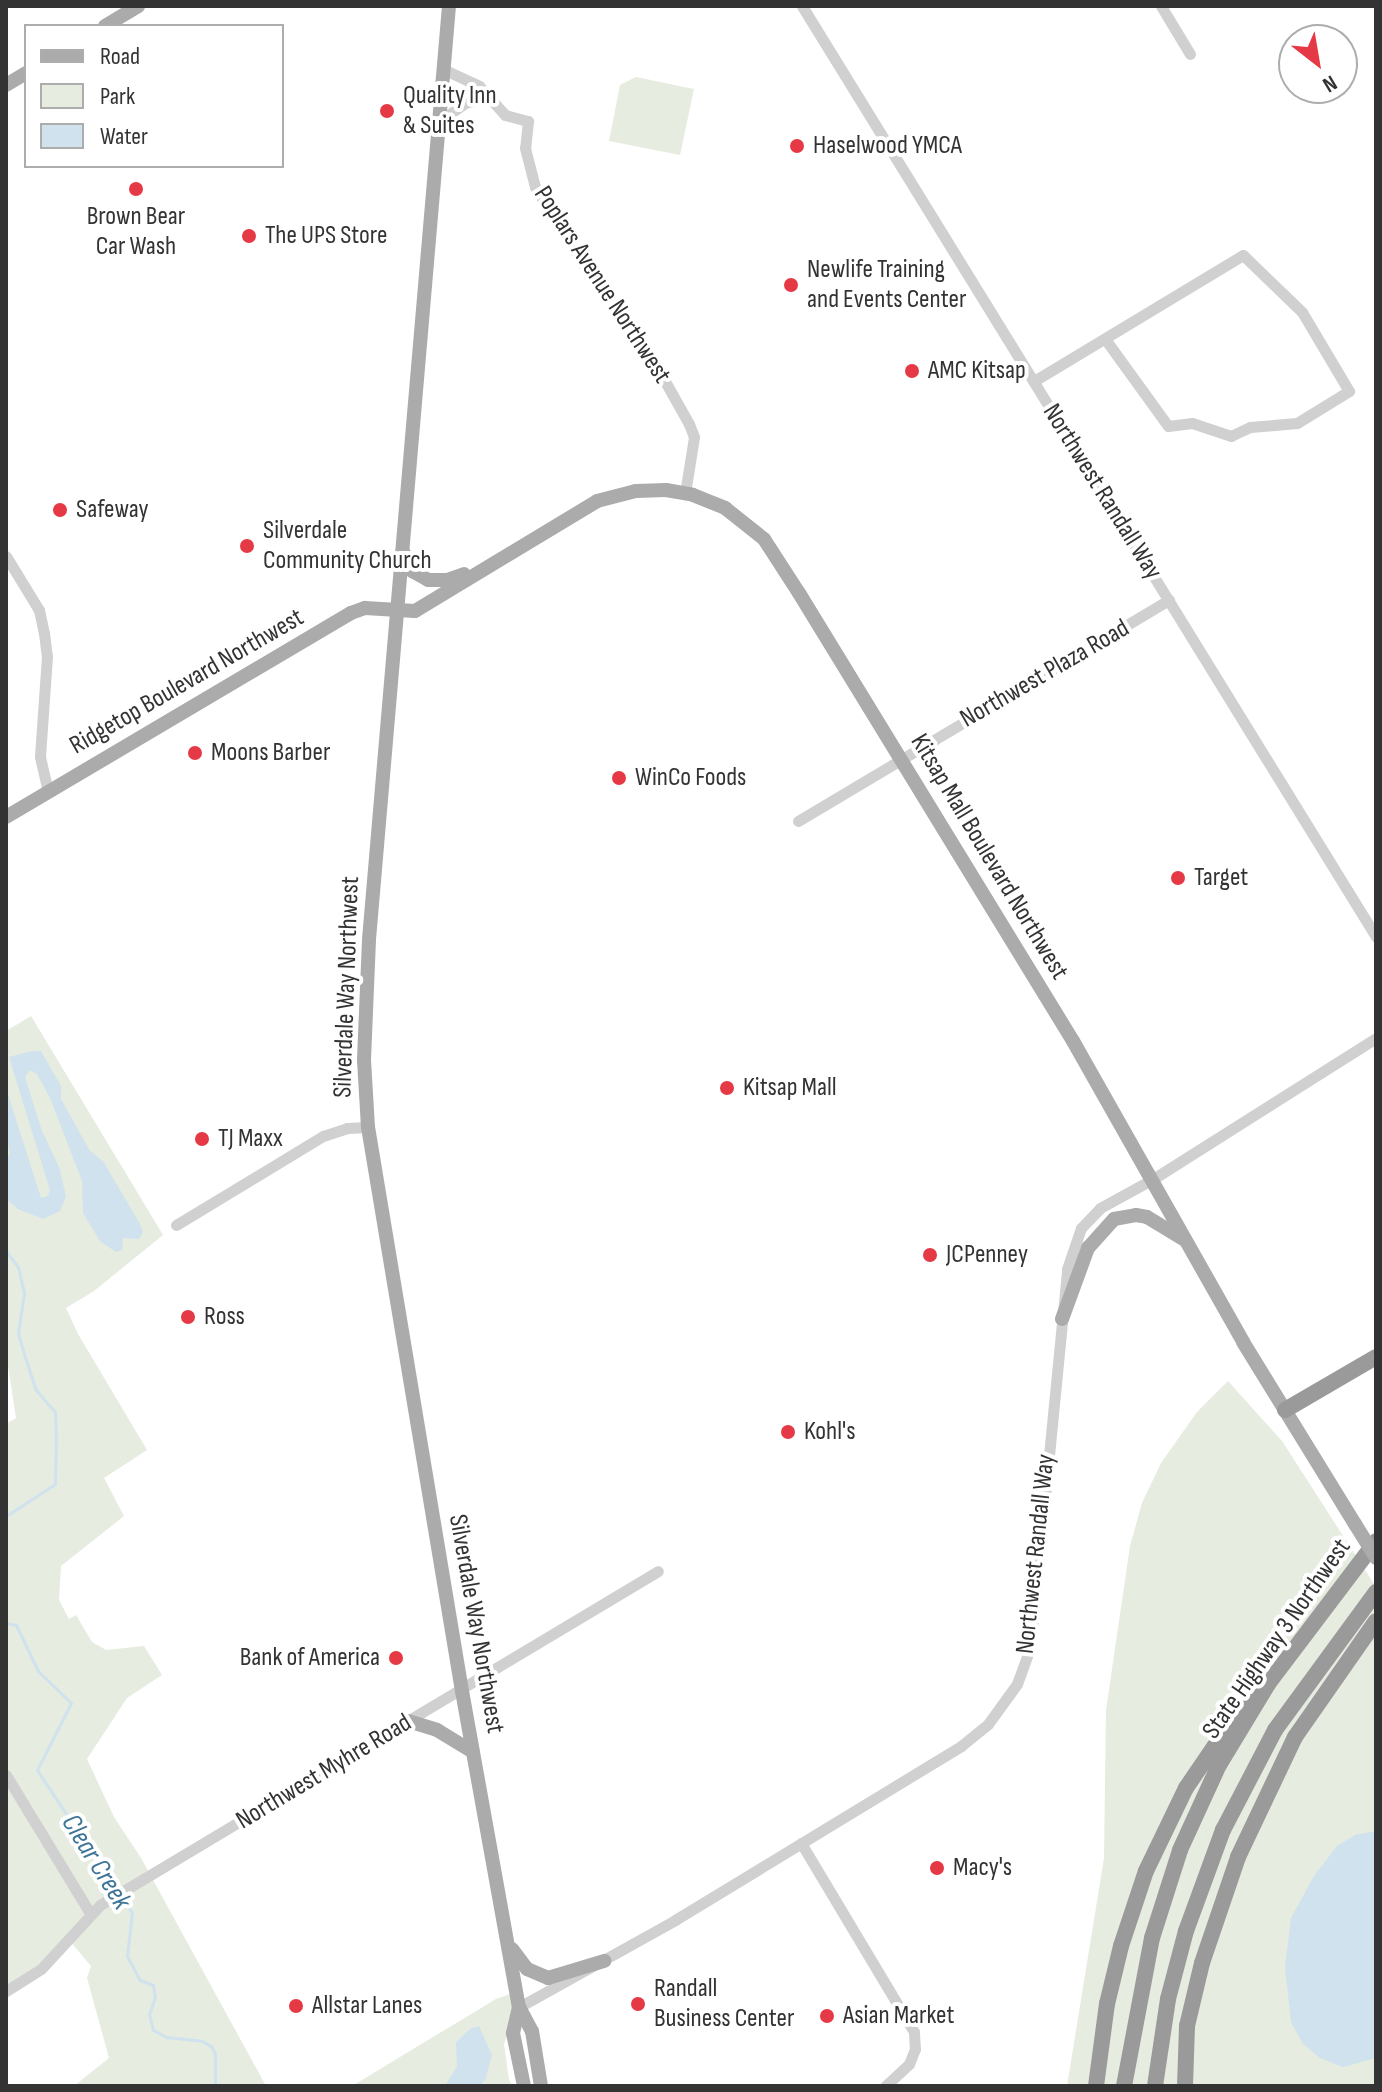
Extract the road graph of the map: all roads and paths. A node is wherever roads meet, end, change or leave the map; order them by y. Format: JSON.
{"nodes":[{"id":1,"x":138,"y":6,"type":"edge"},
{"id":2,"x":449,"y":6,"type":"edge"},
{"id":3,"x":802,"y":6,"type":"edge"},
{"id":4,"x":1161,"y":6,"type":"edge"},
{"id":5,"x":108,"y":24,"type":"edge"},
{"id":6,"x":1190,"y":54,"type":"dead end"},
{"id":7,"x":445,"y":70,"type":"junction"},
{"id":8,"x":24,"y":74,"type":"edge"},
{"id":9,"x":6,"y":85,"type":"edge"},
{"id":10,"x":487,"y":97,"type":"junction"},
{"id":11,"x":441,"y":120,"type":"junction"},
{"id":12,"x":1105,"y":339,"type":"junction"},
{"id":13,"x":1034,"y":381,"type":"junction"},
{"id":14,"x":685,"y":493,"type":"junction"},
{"id":15,"x":403,"y":552,"type":"junction"},
{"id":16,"x":6,"y":556,"type":"edge"},
{"id":17,"x":494,"y":562,"type":"junction"},
{"id":18,"x":1169,"y":600,"type":"junction"},
{"id":19,"x":398,"y":612,"type":"junction"},
{"id":20,"x":901,"y":759,"type":"junction"},
{"id":21,"x":48,"y":791,"type":"junction"},
{"id":22,"x":6,"y":817,"type":"edge"},
{"id":23,"x":798,"y":821,"type":"dead end"},
{"id":24,"x":1376,"y":937,"type":"edge"},
{"id":25,"x":1376,"y":1038,"type":"edge"},
{"id":26,"x":368,"y":1127,"type":"junction"},
{"id":27,"x":1153,"y":1179,"type":"junction"},
{"id":28,"x":176,"y":1225,"type":"dead end"},
{"id":29,"x":1187,"y":1242,"type":"junction"},
{"id":30,"x":1062,"y":1319,"type":"junction"},
{"id":31,"x":1376,"y":1357,"type":"edge"},
{"id":32,"x":1285,"y":1410,"type":"junction"},
{"id":33,"x":1376,"y":1541,"type":"edge"},
{"id":34,"x":1376,"y":1558,"type":"edge"},
{"id":35,"x":658,"y":1571,"type":"dead end"},
{"id":36,"x":1376,"y":1592,"type":"edge"},
{"id":37,"x":1325,"y":1604,"type":"junction"},
{"id":38,"x":1376,"y":1621,"type":"edge"},
{"id":39,"x":462,"y":1691,"type":"junction"},
{"id":40,"x":408,"y":1721,"type":"junction"},
{"id":41,"x":473,"y":1752,"type":"junction"},
{"id":42,"x":6,"y":1775,"type":"edge"},
{"id":43,"x":801,"y":1843,"type":"junction"},
{"id":44,"x":90,"y":1913,"type":"junction"},
{"id":45,"x":504,"y":1930,"type":"junction"},
{"id":46,"x":604,"y":1961,"type":"junction"},
{"id":47,"x":6,"y":1991,"type":"edge"},
{"id":48,"x":519,"y":2007,"type":"junction"},
{"id":49,"x":524,"y":2086,"type":"edge"},
{"id":50,"x":541,"y":2086,"type":"edge"},
{"id":51,"x":885,"y":2086,"type":"edge"},
{"id":52,"x":1096,"y":2086,"type":"edge"},
{"id":53,"x":1124,"y":2086,"type":"edge"},
{"id":54,"x":1155,"y":2086,"type":"edge"},
{"id":55,"x":1185,"y":2086,"type":"edge"}],
"edges":[{"from":1,"to":5,"type":"main road"},
{"from":2,"to":7,"type":"main road","name":"Silverdale Way Northwest"},
{"from":3,"to":13,"type":"street","name":"Northwest Randall Way"},
{"from":4,"to":6,"type":"street"},
{"from":7,"to":10,"type":"street","name":"Poplars Avenue Northwest"},
{"from":7,"to":11,"type":"main road","name":"Silverdale Way Northwest"},
{"from":8,"to":9,"type":"main road"},
{"from":10,"to":11,"type":"street"},
{"from":10,"to":14,"type":"street","name":"Poplars Avenue Northwest"},
{"from":11,"to":15,"type":"main road","name":"Silverdale Way Northwest"},
{"from":12,"to":12,"type":"street"},
{"from":12,"to":13,"type":"street"},
{"from":13,"to":18,"type":"street","name":"Northwest Randall Way"},
{"from":14,"to":17,"type":"main road","name":"Kitsap Mall Boulevard Northwest"},
{"from":14,"to":20,"type":"main road","name":"Kitsap Mall Boulevard Northwest"},
{"from":15,"to":17,"type":"main road"},
{"from":15,"to":19,"type":"main road","name":"Silverdale Way Northwest"},
{"from":16,"to":21,"type":"street"},
{"from":17,"to":19,"type":"main road","name":"Kitsap Mall Boulevard Northwest"},
{"from":18,"to":20,"type":"street","name":"Northwest Plaza Road"},
{"from":18,"to":24,"type":"street","name":"Northwest Randall Way"},
{"from":19,"to":21,"type":"main road","name":"Ridgetop Boulevard Northwest"},
{"from":19,"to":26,"type":"main road","name":"Silverdale Way Northwest"},
{"from":20,"to":23,"type":"street","name":"Northwest Plaza Road"},
{"from":20,"to":27,"type":"main road","name":"Kitsap Mall Boulevard Northwest"},
{"from":21,"to":22,"type":"main road","name":"Ridgetop Boulevard Northwest"},
{"from":25,"to":27,"type":"street","name":"Northwest Randall Way"},
{"from":26,"to":28,"type":"street"},
{"from":26,"to":39,"type":"main road","name":"Silverdale Way Northwest"},
{"from":27,"to":29,"type":"main road","name":"Kitsap Mall Boulevard Northwest"},
{"from":27,"to":30,"type":"street","name":"Northwest Randall Way"},
{"from":29,"to":30,"type":"main road"},
{"from":29,"to":32,"type":"main road","name":"Kitsap Mall Boulevard Northwest"},
{"from":30,"to":43,"type":"street","name":"Northwest Randall Way"},
{"from":31,"to":32,"type":"highway"},
{"from":32,"to":34,"type":"main road","name":"Kitsap Mall Boulevard Northwest","bridge":true},
{"from":33,"to":37,"type":"highway","name":"State Highway 3 Northwest"},
{"from":35,"to":39,"type":"street","name":"Northwest Myhre Road"},
{"from":36,"to":54,"type":"highway","name":"State Highway 3 Northwest"},
{"from":37,"to":52,"type":"highway"},
{"from":37,"to":53,"type":"highway","name":"State Highway 3 Northwest"},
{"from":38,"to":55,"type":"highway"},
{"from":39,"to":40,"type":"street","name":"Northwest Myhre Road"},
{"from":39,"to":41,"type":"main road","name":"Silverdale Way Northwest"},
{"from":40,"to":41,"type":"main road"},
{"from":40,"to":44,"type":"street","name":"Northwest Myhre Road"},
{"from":41,"to":45,"type":"main road","name":"Silverdale Way Northwest"},
{"from":42,"to":44,"type":"street"},
{"from":43,"to":46,"type":"street","name":"Northwest Randall Way"},
{"from":43,"to":51,"type":"street"},
{"from":44,"to":47,"type":"street","name":"Northwest Myhre Road"},
{"from":45,"to":46,"type":"main road"},
{"from":45,"to":48,"type":"main road","name":"Silverdale Way Northwest"},
{"from":46,"to":48,"type":"street","name":"Northwest Randall Way"},
{"from":48,"to":49,"type":"main road","name":"Silverdale Way Northwest"},
{"from":48,"to":50,"type":"main road","name":"Silverdale Way Northwest"}]}
